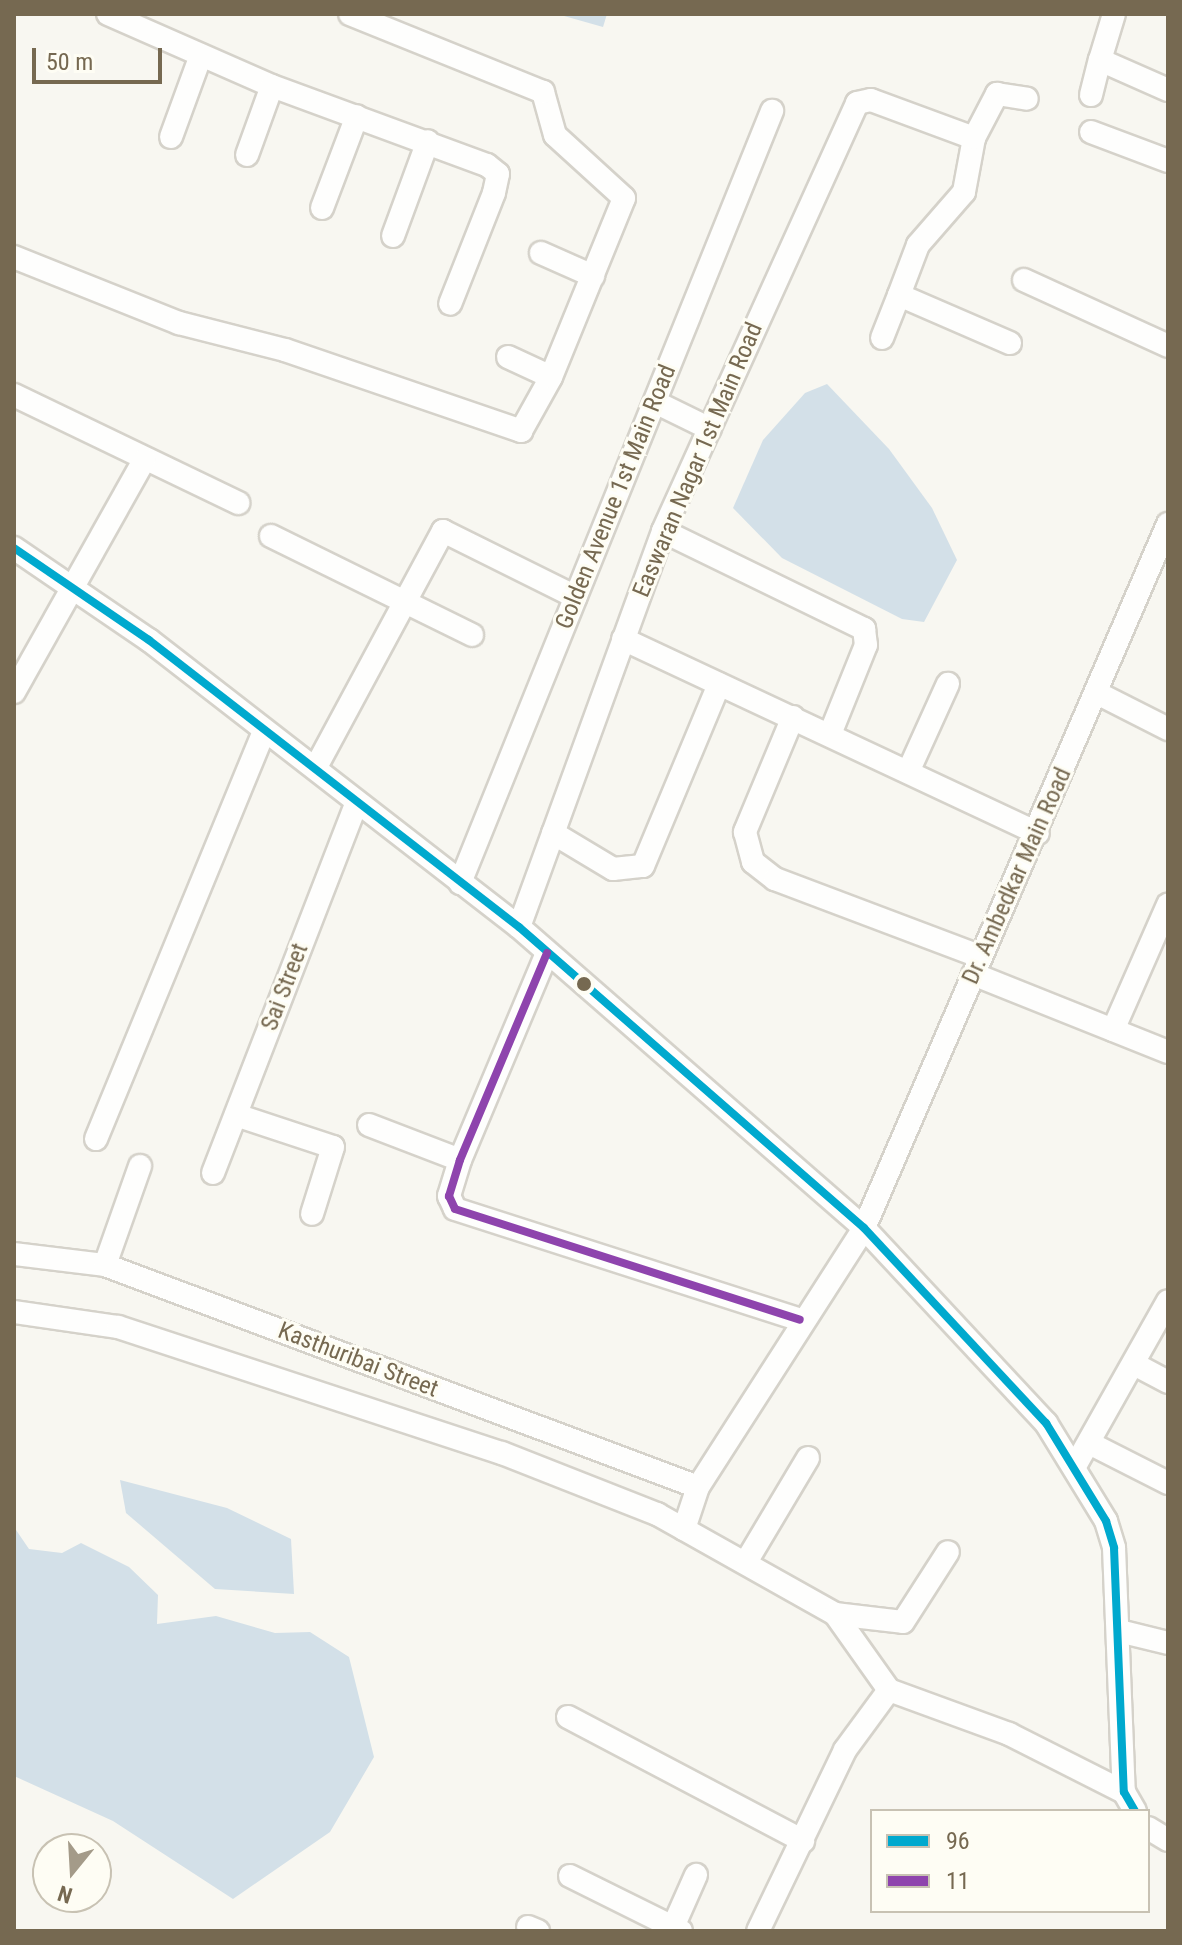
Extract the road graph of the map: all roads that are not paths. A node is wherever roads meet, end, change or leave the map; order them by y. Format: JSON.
{"nodes":[{"id":1,"x":108,"y":14,"type":"edge"},
{"id":2,"x":350,"y":14,"type":"edge"},
{"id":3,"x":1114,"y":14,"type":"edge"},
{"id":4,"x":201,"y":55,"type":"junction"},
{"id":5,"x":1100,"y":60,"type":"junction"},
{"id":6,"x":272,"y":86,"type":"junction"},
{"id":7,"x":1168,"y":90,"type":"edge"},
{"id":8,"x":1091,"y":95,"type":"dead end"},
{"id":9,"x":1027,"y":99,"type":"dead end"},
{"id":10,"x":772,"y":111,"type":"dead end"},
{"id":11,"x":357,"y":116,"type":"junction"},
{"id":12,"x":1091,"y":132,"type":"dead end"},
{"id":13,"x":171,"y":137,"type":"dead end"},
{"id":14,"x":974,"y":138,"type":"junction"},
{"id":15,"x":428,"y":141,"type":"junction"},
{"id":16,"x":247,"y":155,"type":"dead end"},
{"id":17,"x":1168,"y":161,"type":"edge"},
{"id":18,"x":322,"y":208,"type":"dead end"},
{"id":19,"x":393,"y":236,"type":"dead end"},
{"id":20,"x":541,"y":253,"type":"dead end"},
{"id":21,"x":14,"y":257,"type":"edge"},
{"id":22,"x":593,"y":276,"type":"junction"},
{"id":23,"x":1024,"y":280,"type":"dead end"},
{"id":24,"x":899,"y":295,"type":"junction"},
{"id":25,"x":450,"y":304,"type":"dead end"},
{"id":26,"x":882,"y":338,"type":"dead end"},
{"id":27,"x":1010,"y":343,"type":"dead end"},
{"id":28,"x":1168,"y":346,"type":"edge"},
{"id":29,"x":508,"y":357,"type":"dead end"},
{"id":30,"x":551,"y":377,"type":"junction"},
{"id":31,"x":14,"y":395,"type":"edge"},
{"id":32,"x":655,"y":402,"type":"junction"},
{"id":33,"x":710,"y":429,"type":"junction"},
{"id":34,"x":144,"y":460,"type":"junction"},
{"id":35,"x":238,"y":503,"type":"dead end"},
{"id":36,"x":1168,"y":524,"type":"edge"},
{"id":37,"x":663,"y":531,"type":"junction"},
{"id":38,"x":271,"y":536,"type":"dead end"},
{"id":39,"x":14,"y":548,"type":"edge"},
{"id":40,"x":1163,"y":549,"type":"edge"},
{"id":41,"x":72,"y":584,"type":"junction"},
{"id":42,"x":576,"y":597,"type":"junction"},
{"id":43,"x":405,"y":600,"type":"junction"},
{"id":44,"x":472,"y":635,"type":"dead end"},
{"id":45,"x":623,"y":639,"type":"junction"},
{"id":46,"x":719,"y":684,"type":"junction"},
{"id":47,"x":948,"y":684,"type":"dead end"},
{"id":48,"x":14,"y":692,"type":"edge"},
{"id":49,"x":1097,"y":693,"type":"junction"},
{"id":50,"x":793,"y":717,"type":"junction"},
{"id":51,"x":1168,"y":729,"type":"edge"},
{"id":52,"x":264,"y":731,"type":"junction"},
{"id":53,"x":830,"y":734,"type":"junction"},
{"id":54,"x":316,"y":767,"type":"junction"},
{"id":55,"x":908,"y":772,"type":"junction"},
{"id":56,"x":357,"y":802,"type":"junction"},
{"id":57,"x":553,"y":833,"type":"junction"},
{"id":58,"x":1038,"y":833,"type":"junction"},
{"id":59,"x":460,"y":883,"type":"junction"},
{"id":60,"x":1168,"y":905,"type":"edge"},
{"id":61,"x":519,"y":927,"type":"junction"},
{"id":62,"x":1160,"y":945,"type":"edge"},
{"id":63,"x":547,"y":953,"type":"junction"},
{"id":64,"x":977,"y":966,"type":"junction"},
{"id":65,"x":1113,"y":1030,"type":"junction"},
{"id":66,"x":1168,"y":1052,"type":"edge"},
{"id":67,"x":236,"y":1115,"type":"junction"},
{"id":68,"x":369,"y":1125,"type":"dead end"},
{"id":69,"x":96,"y":1139,"type":"dead end"},
{"id":70,"x":460,"y":1160,"type":"junction"},
{"id":71,"x":140,"y":1166,"type":"dead end"},
{"id":72,"x":213,"y":1173,"type":"dead end"},
{"id":73,"x":312,"y":1214,"type":"dead end"},
{"id":74,"x":864,"y":1228,"type":"junction"},
{"id":75,"x":14,"y":1254,"type":"edge"},
{"id":76,"x":105,"y":1265,"type":"junction"},
{"id":77,"x":1168,"y":1301,"type":"edge"},
{"id":78,"x":14,"y":1312,"type":"edge"},
{"id":79,"x":800,"y":1320,"type":"junction"},
{"id":80,"x":1136,"y":1365,"type":"junction"},
{"id":81,"x":1168,"y":1382,"type":"edge"},
{"id":82,"x":1093,"y":1445,"type":"junction"},
{"id":83,"x":808,"y":1458,"type":"dead end"},
{"id":84,"x":1075,"y":1466,"type":"junction"},
{"id":85,"x":1168,"y":1483,"type":"edge"},
{"id":86,"x":698,"y":1487,"type":"junction"},
{"id":87,"x":684,"y":1529,"type":"junction"},
{"id":88,"x":948,"y":1552,"type":"dead end"},
{"id":89,"x":746,"y":1562,"type":"junction"},
{"id":90,"x":835,"y":1614,"type":"junction"},
{"id":91,"x":1119,"y":1631,"type":"junction"},
{"id":92,"x":1168,"y":1643,"type":"edge"},
{"id":93,"x":889,"y":1690,"type":"junction"},
{"id":94,"x":568,"y":1717,"type":"dead end"},
{"id":95,"x":1130,"y":1801,"type":"edge"},
{"id":96,"x":1150,"y":1829,"type":"edge"},
{"id":97,"x":1168,"y":1840,"type":"edge"},
{"id":98,"x":803,"y":1841,"type":"junction"},
{"id":99,"x":696,"y":1875,"type":"dead end"},
{"id":100,"x":570,"y":1876,"type":"dead end"},
{"id":101,"x":677,"y":1929,"type":"edge"},
{"id":102,"x":758,"y":1931,"type":"edge"}],
"edges":[{"from":1,"to":4,"type":"street"},
{"from":2,"to":22,"type":"street"},
{"from":3,"to":5,"type":"street"},
{"from":4,"to":6,"type":"street"},
{"from":4,"to":13,"type":"street"},
{"from":5,"to":7,"type":"street"},
{"from":5,"to":8,"type":"street"},
{"from":6,"to":11,"type":"street"},
{"from":6,"to":16,"type":"street"},
{"from":9,"to":14,"type":"street"},
{"from":10,"to":32,"type":"street","name":"Golden Avenue 1st Main Road"},
{"from":11,"to":15,"type":"street"},
{"from":11,"to":18,"type":"street"},
{"from":12,"to":17,"type":"street"},
{"from":14,"to":24,"type":"street"},
{"from":14,"to":33,"type":"street","name":"Easwaran Nagar 1st Main Road"},
{"from":15,"to":19,"type":"street"},
{"from":15,"to":25,"type":"street"},
{"from":20,"to":22,"type":"street"},
{"from":21,"to":30,"type":"street"},
{"from":22,"to":30,"type":"street"},
{"from":23,"to":28,"type":"street"},
{"from":24,"to":26,"type":"street"},
{"from":24,"to":27,"type":"street"},
{"from":29,"to":30,"type":"street"},
{"from":31,"to":34,"type":"street"},
{"from":32,"to":33,"type":"street"},
{"from":32,"to":42,"type":"street","name":"Golden Avenue 1st Main Road"},
{"from":33,"to":37,"type":"street","name":"Easwaran Nagar 1st Main Road"},
{"from":34,"to":35,"type":"street"},
{"from":34,"to":41,"type":"street"},
{"from":36,"to":40,"type":"street","name":"Dr. Ambedkar Main Road"},
{"from":37,"to":45,"type":"street","name":"Easwaran Nagar 1st Main Road"},
{"from":37,"to":53,"type":"street"},
{"from":38,"to":43,"type":"street"},
{"from":39,"to":41,"type":"street"},
{"from":40,"to":49,"type":"street","name":"Dr. Ambedkar Main Road"},
{"from":41,"to":48,"type":"street"},
{"from":41,"to":52,"type":"street"},
{"from":42,"to":43,"type":"street"},
{"from":42,"to":59,"type":"street","name":"Golden Avenue 1st Main Road"},
{"from":43,"to":44,"type":"street"},
{"from":43,"to":54,"type":"street"},
{"from":45,"to":46,"type":"street"},
{"from":45,"to":57,"type":"street","name":"Easwaran Nagar 1st Main Road"},
{"from":46,"to":50,"type":"street"},
{"from":46,"to":57,"type":"street"},
{"from":47,"to":55,"type":"street"},
{"from":49,"to":51,"type":"street"},
{"from":49,"to":58,"type":"street","name":"Dr. Ambedkar Main Road"},
{"from":50,"to":53,"type":"street"},
{"from":50,"to":64,"type":"street"},
{"from":52,"to":54,"type":"street"},
{"from":52,"to":69,"type":"street"},
{"from":53,"to":55,"type":"street"},
{"from":54,"to":56,"type":"street"},
{"from":55,"to":58,"type":"street"},
{"from":56,"to":59,"type":"street"},
{"from":56,"to":67,"type":"street","name":"Sai Street"},
{"from":57,"to":61,"type":"street","name":"Easwaran Nagar 1st Main Road"},
{"from":58,"to":64,"type":"street","name":"Dr. Ambedkar Main Road"},
{"from":59,"to":61,"type":"street"},
{"from":60,"to":62,"type":"street"},
{"from":61,"to":63,"type":"street"},
{"from":62,"to":65,"type":"street"},
{"from":63,"to":70,"type":"street"},
{"from":63,"to":74,"type":"street"},
{"from":64,"to":65,"type":"street"},
{"from":64,"to":74,"type":"street","name":"Dr. Ambedkar Main Road"},
{"from":65,"to":66,"type":"street"},
{"from":67,"to":72,"type":"street","name":"Sai Street"},
{"from":67,"to":73,"type":"street"},
{"from":68,"to":70,"type":"street"},
{"from":70,"to":79,"type":"street"},
{"from":71,"to":76,"type":"street"},
{"from":74,"to":79,"type":"street","name":"Dr. Ambedkar Main Road"},
{"from":74,"to":84,"type":"street"},
{"from":75,"to":76,"type":"street","name":"Kasthuribai Street"},
{"from":76,"to":86,"type":"street","name":"Kasthuribai Street"},
{"from":77,"to":80,"type":"street"},
{"from":78,"to":87,"type":"street"},
{"from":79,"to":86,"type":"street","name":"Dr. Ambedkar Main Road"},
{"from":80,"to":81,"type":"street"},
{"from":80,"to":82,"type":"street"},
{"from":82,"to":84,"type":"street"},
{"from":82,"to":85,"type":"street"},
{"from":83,"to":89,"type":"street"},
{"from":84,"to":91,"type":"street"},
{"from":86,"to":87,"type":"street","name":"Dr. Ambedkar Main Road"},
{"from":87,"to":89,"type":"street"},
{"from":88,"to":90,"type":"street"},
{"from":89,"to":90,"type":"street"},
{"from":90,"to":93,"type":"street"},
{"from":91,"to":92,"type":"street"},
{"from":91,"to":95,"type":"street"},
{"from":93,"to":95,"type":"street"},
{"from":93,"to":98,"type":"street"},
{"from":94,"to":98,"type":"street"},
{"from":96,"to":97,"type":"street"},
{"from":98,"to":102,"type":"street"},
{"from":99,"to":101,"type":"street"},
{"from":100,"to":101,"type":"street"}]}
